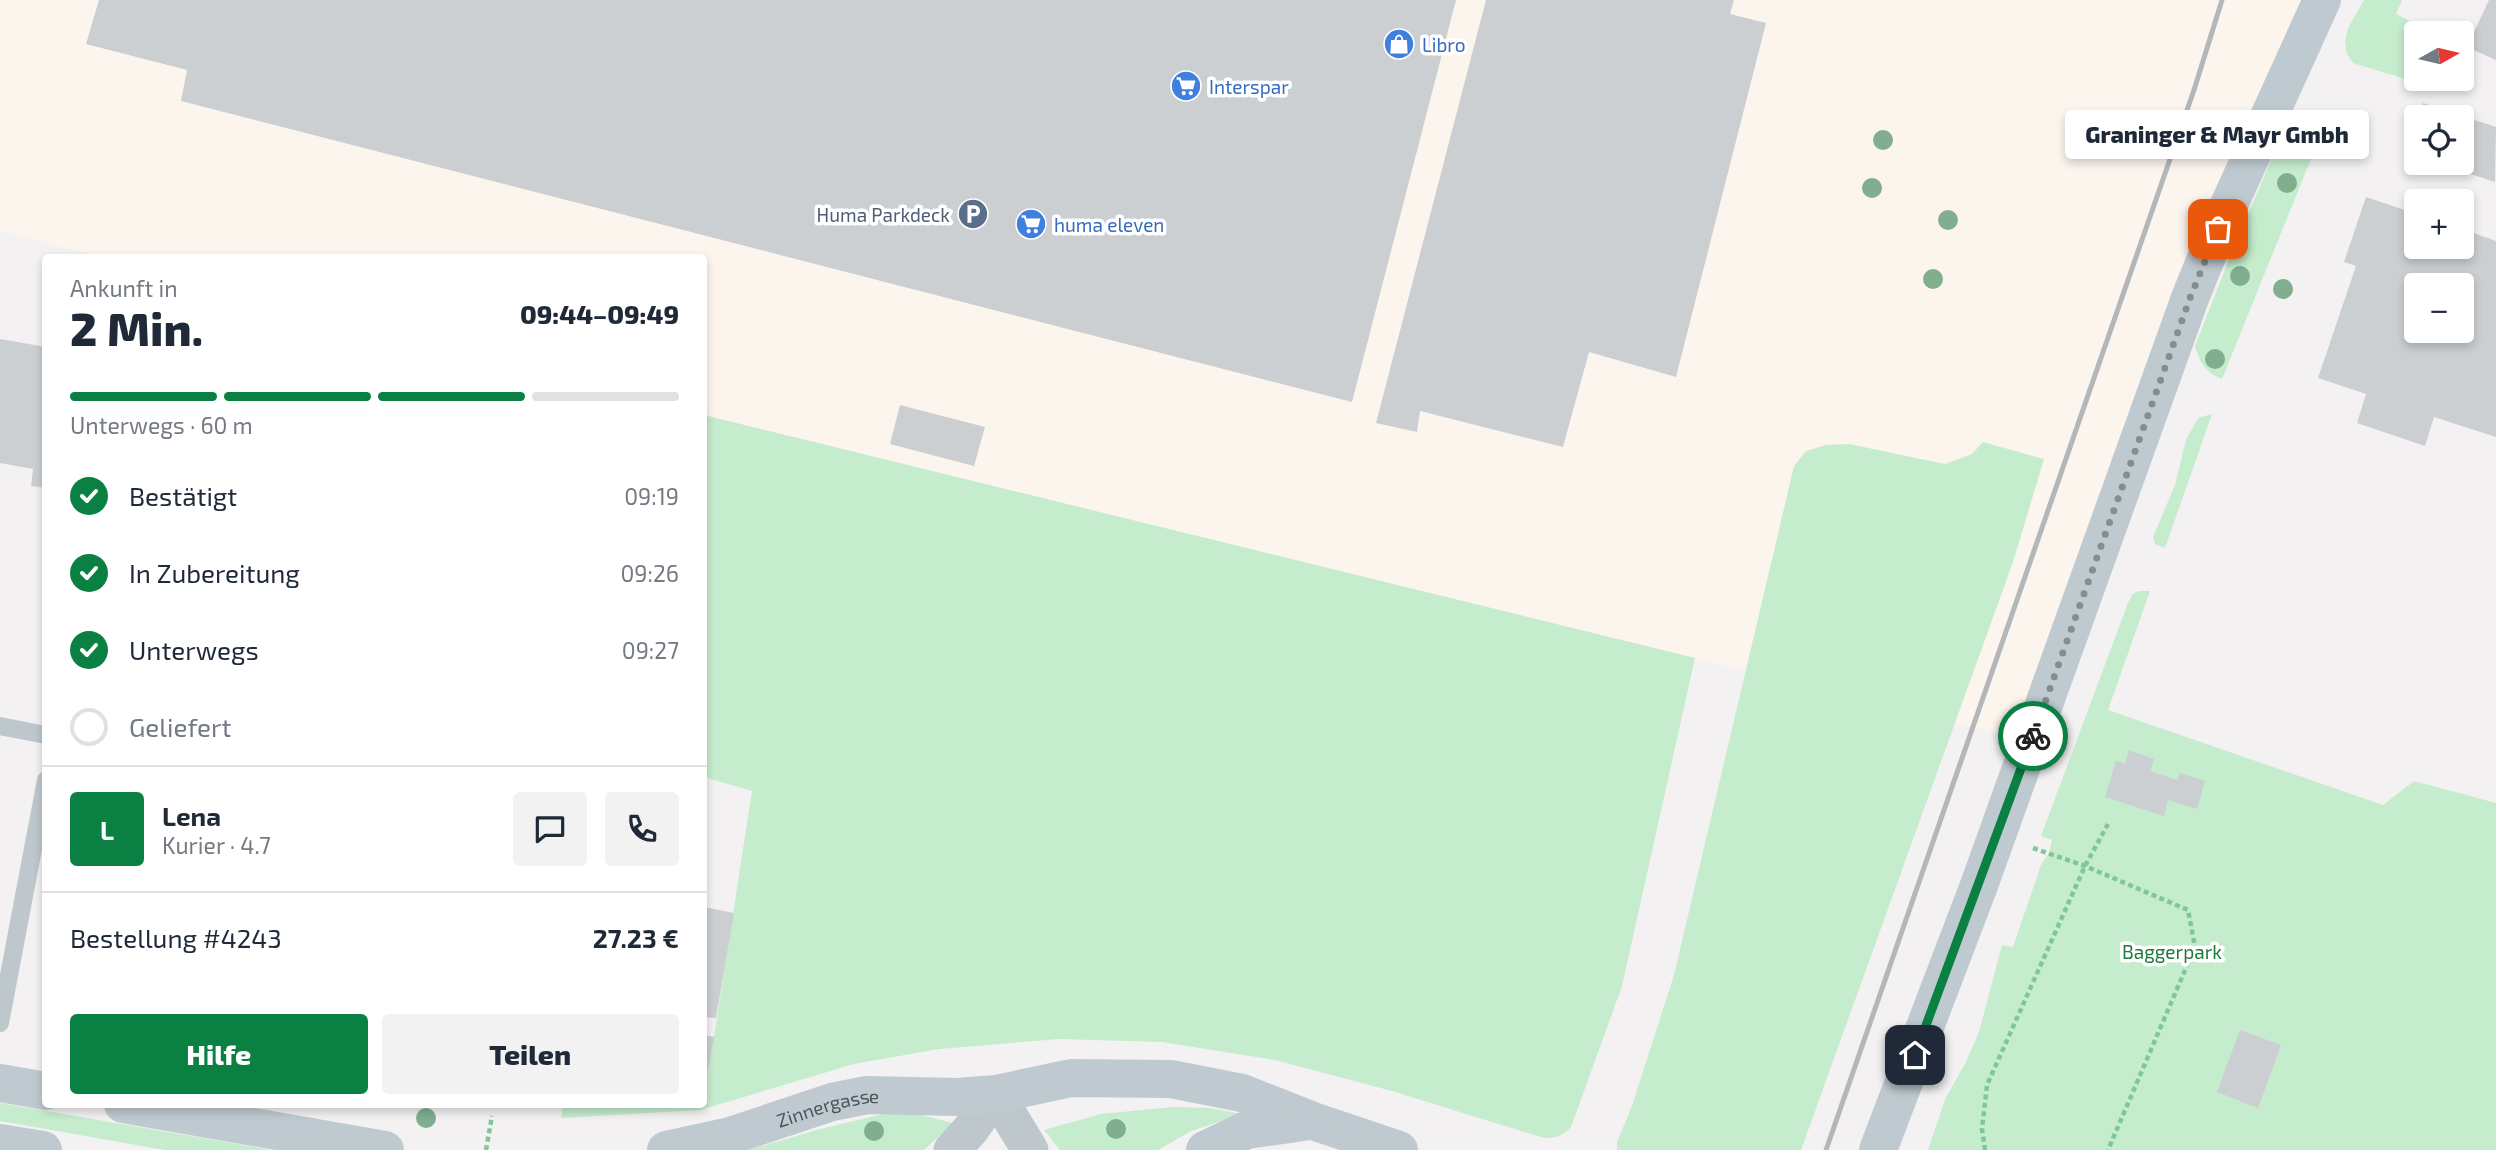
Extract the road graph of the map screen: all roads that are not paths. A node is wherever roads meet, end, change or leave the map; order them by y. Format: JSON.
{"nodes":[{"id":1,"x":2322,"y":0,"type":"edge"},
{"id":2,"x":0,"y":726,"type":"edge"},
{"id":3,"x":42,"y":734,"type":"edge"},
{"id":4,"x":42,"y":801,"type":"edge"},
{"id":5,"x":0,"y":1023,"type":"edge"},
{"id":6,"x":0,"y":1083,"type":"edge"},
{"id":7,"x":42,"y":1090,"type":"edge"},
{"id":8,"x":996,"y":1094,"type":"junction"},
{"id":9,"x":146,"y":1108,"type":"edge"},
{"id":10,"x":1313,"y":1121,"type":"junction"},
{"id":11,"x":0,"y":1143,"type":"edge"},
{"id":12,"x":43,"y":1150,"type":"edge"},
{"id":13,"x":385,"y":1150,"type":"edge"},
{"id":14,"x":666,"y":1150,"type":"edge"},
{"id":15,"x":952,"y":1150,"type":"edge"},
{"id":16,"x":1030,"y":1150,"type":"edge"},
{"id":17,"x":1205,"y":1150,"type":"edge"},
{"id":18,"x":1399,"y":1150,"type":"edge"},
{"id":19,"x":1878,"y":1150,"type":"edge"}],
"edges":[{"from":1,"to":19,"type":"main road"},
{"from":2,"to":3,"type":"lane"},
{"from":4,"to":5,"type":"lane"},
{"from":6,"to":7,"type":"main road"},
{"from":8,"to":10,"type":"main road","name":"Zinnergasse"},
{"from":8,"to":14,"type":"main road","name":"Zinnergasse"},
{"from":8,"to":15,"type":"street"},
{"from":8,"to":16,"type":"street"},
{"from":9,"to":13,"type":"main road"},
{"from":10,"to":17,"type":"main road","name":"Zinnergasse"},
{"from":10,"to":18,"type":"main road","name":"Zinnergasse"},
{"from":11,"to":12,"type":"main road"}]}
